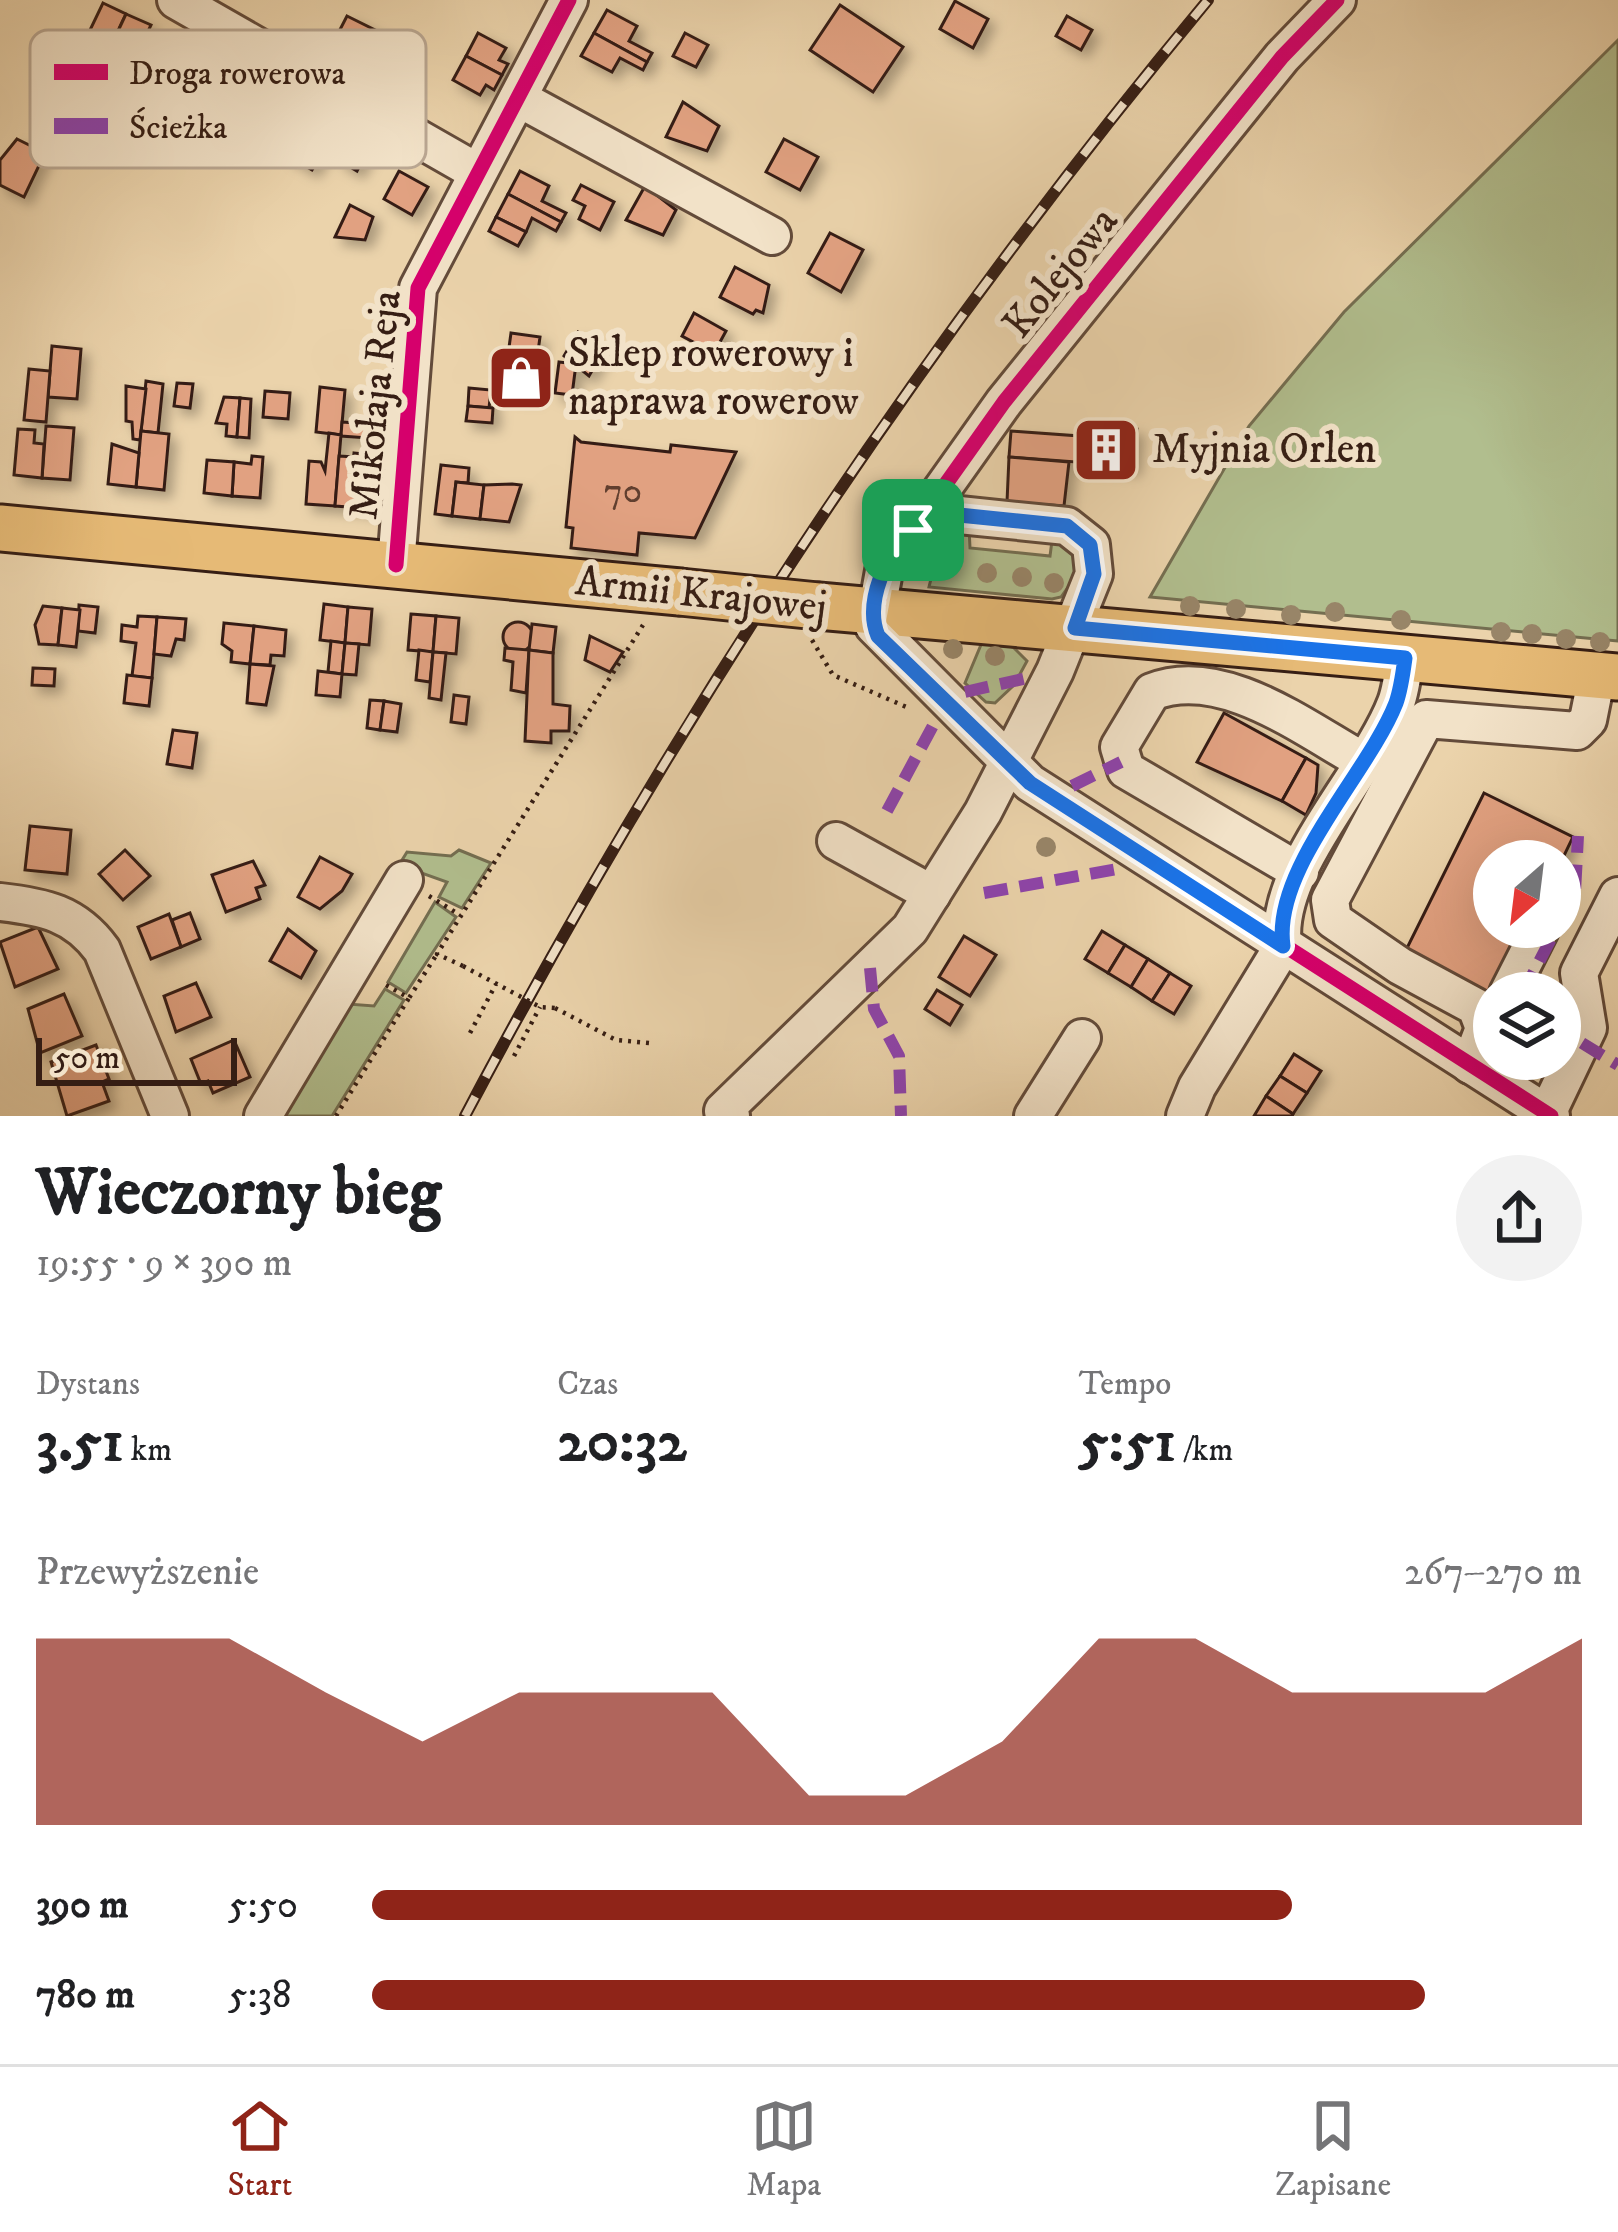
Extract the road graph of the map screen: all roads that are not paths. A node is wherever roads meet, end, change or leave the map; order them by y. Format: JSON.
{"nodes":[{"id":1,"x":176,"y":0,"type":"edge"},
{"id":2,"x":569,"y":0,"type":"edge"},
{"id":3,"x":1337,"y":0,"type":"edge"},
{"id":4,"x":228,"y":30,"type":"edge"},
{"id":5,"x":518,"y":98,"type":"junction"},
{"id":6,"x":426,"y":143,"type":"edge"},
{"id":7,"x":477,"y":172,"type":"junction"},
{"id":8,"x":772,"y":236,"type":"dead end"},
{"id":9,"x":0,"y":527,"type":"edge"},
{"id":10,"x":913,"y":530,"type":"junction"},
{"id":11,"x":396,"y":565,"type":"junction"},
{"id":12,"x":874,"y":612,"type":"junction"},
{"id":13,"x":1075,"y":628,"type":"junction"},
{"id":14,"x":1405,"y":658,"type":"junction"},
{"id":15,"x":1607,"y":676,"type":"edge"},
{"id":16,"x":1186,"y":689,"type":"junction"},
{"id":17,"x":1363,"y":761,"type":"junction"},
{"id":18,"x":1008,"y":765,"type":"junction"},
{"id":19,"x":836,"y":841,"type":"dead end"},
{"id":20,"x":1294,"y":869,"type":"junction"},
{"id":21,"x":404,"y":880,"type":"dead end"},
{"id":22,"x":932,"y":894,"type":"junction"},
{"id":23,"x":0,"y":902,"type":"edge"},
{"id":24,"x":1615,"y":910,"type":"edge"},
{"id":25,"x":1283,"y":946,"type":"junction"},
{"id":26,"x":1473,"y":1005,"type":"edge"},
{"id":27,"x":1082,"y":1038,"type":"dead end"},
{"id":28,"x":1473,"y":1058,"type":"edge"},
{"id":29,"x":1470,"y":1065,"type":"junction"},
{"id":30,"x":1548,"y":1115,"type":"edge"},
{"id":31,"x":170,"y":1116,"type":"edge"},
{"id":32,"x":263,"y":1116,"type":"edge"},
{"id":33,"x":731,"y":1116,"type":"edge"},
{"id":34,"x":1033,"y":1116,"type":"edge"},
{"id":35,"x":1185,"y":1116,"type":"edge"}],
"edges":[{"from":1,"to":4,"type":"street"},
{"from":2,"to":5,"type":"street","name":"Mikołaja Reja"},
{"from":3,"to":10,"type":"street","name":"Kolejowa"},
{"from":5,"to":7,"type":"street","name":"Mikołaja Reja"},
{"from":5,"to":8,"type":"street"},
{"from":6,"to":7,"type":"street"},
{"from":7,"to":11,"type":"street","name":"Mikołaja Reja"},
{"from":9,"to":11,"type":"main road","name":"Armii Krajowej"},
{"from":10,"to":12,"type":"street","name":"Kolejowa"},
{"from":10,"to":13,"type":"street"},
{"from":11,"to":12,"type":"main road","name":"Armii Krajowej","bridge":true},
{"from":12,"to":13,"type":"main road","name":"Armii Krajowej"},
{"from":12,"to":18,"type":"street"},
{"from":13,"to":14,"type":"main road","name":"Armii Krajowej"},
{"from":13,"to":18,"type":"street"},
{"from":14,"to":15,"type":"main road","name":"Armii Krajowej"},
{"from":14,"to":17,"type":"street"},
{"from":15,"to":26,"type":"street"},
{"from":16,"to":17,"type":"street"},
{"from":16,"to":20,"type":"street"},
{"from":16,"to":20,"type":"street"},
{"from":17,"to":20,"type":"street"},
{"from":18,"to":22,"type":"street"},
{"from":18,"to":25,"type":"street"},
{"from":19,"to":22,"type":"street"},
{"from":20,"to":25,"type":"street"},
{"from":21,"to":32,"type":"street"},
{"from":22,"to":33,"type":"street"},
{"from":23,"to":31,"type":"street"},
{"from":24,"to":30,"type":"street"},
{"from":25,"to":29,"type":"street"},
{"from":25,"to":35,"type":"street"},
{"from":27,"to":34,"type":"street"},
{"from":28,"to":29,"type":"street"},
{"from":29,"to":30,"type":"street"}]}
